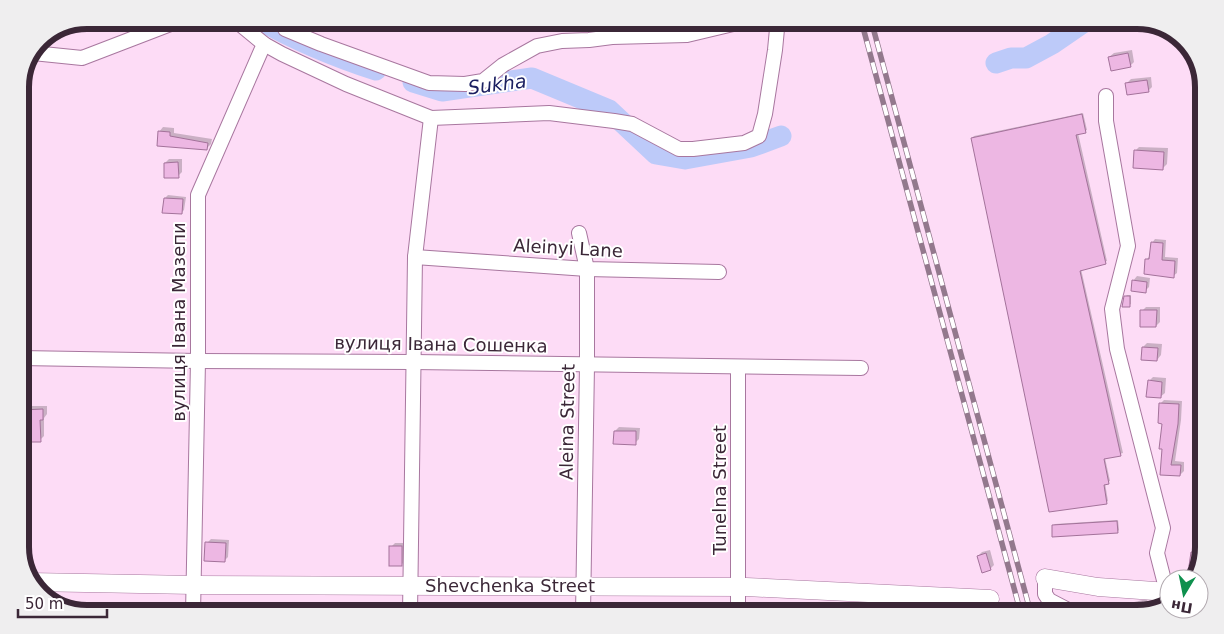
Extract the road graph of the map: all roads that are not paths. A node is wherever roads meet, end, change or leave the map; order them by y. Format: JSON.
{"nodes":[{"id":1,"x":158,"y":29,"type":"edge"},
{"id":2,"x":246,"y":29,"type":"edge"},
{"id":3,"x":285,"y":29,"type":"edge"},
{"id":4,"x":294,"y":29,"type":"edge"},
{"id":5,"x":716,"y":29,"type":"edge"},
{"id":6,"x":777,"y":29,"type":"edge"},
{"id":7,"x":264,"y":44,"type":"junction"},
{"id":8,"x":283,"y":51,"type":"junction"},
{"id":9,"x":39,"y":54,"type":"edge"},
{"id":10,"x":1106,"y":96,"type":"dead end"},
{"id":11,"x":431,"y":118,"type":"junction"},
{"id":12,"x":579,"y":232,"type":"dead end"},
{"id":13,"x":415,"y":257,"type":"junction"},
{"id":14,"x":587,"y":270,"type":"junction"},
{"id":15,"x":719,"y":272,"type":"dead end"},
{"id":16,"x":29,"y":358,"type":"edge"},
{"id":17,"x":198,"y":361,"type":"junction"},
{"id":18,"x":413,"y":362,"type":"junction"},
{"id":19,"x":587,"y":365,"type":"junction"},
{"id":20,"x":738,"y":367,"type":"junction"},
{"id":21,"x":861,"y":368,"type":"dead end"},
{"id":22,"x":1162,"y":569,"type":"edge"},
{"id":23,"x":1046,"y":578,"type":"joint"},
{"id":24,"x":40,"y":582,"type":"edge"},
{"id":25,"x":194,"y":585,"type":"junction"},
{"id":26,"x":410,"y":585,"type":"junction"},
{"id":27,"x":583,"y":585,"type":"junction"},
{"id":28,"x":738,"y":587,"type":"junction"},
{"id":29,"x":1159,"y":591,"type":"edge"},
{"id":30,"x":898,"y":595,"type":"junction"},
{"id":31,"x":990,"y":599,"type":"dead end"},
{"id":32,"x":193,"y":605,"type":"edge"},
{"id":33,"x":410,"y":605,"type":"edge"},
{"id":34,"x":583,"y":605,"type":"edge"},
{"id":35,"x":738,"y":605,"type":"edge"},
{"id":36,"x":898,"y":605,"type":"edge"},
{"id":37,"x":1059,"y":605,"type":"edge"}],
"edges":[{"from":1,"to":9,"type":"street"},
{"from":2,"to":7,"type":"street"},
{"from":3,"to":8,"type":"street"},
{"from":4,"to":5,"type":"street"},
{"from":6,"to":11,"type":"street"},
{"from":7,"to":8,"type":"street"},
{"from":7,"to":17,"type":"street","name":"вулиця Івана Мазепи"},
{"from":8,"to":11,"type":"street"},
{"from":10,"to":22,"type":"street"},
{"from":11,"to":13,"type":"street"},
{"from":12,"to":14,"type":"street","name":"Aleina Street"},
{"from":13,"to":14,"type":"street","name":"Aleinyi Lane"},
{"from":13,"to":18,"type":"street"},
{"from":14,"to":15,"type":"street","name":"Aleinyi Lane"},
{"from":14,"to":19,"type":"street","name":"Aleina Street"},
{"from":16,"to":17,"type":"street","name":"вулиця Івана Сошенка"},
{"from":17,"to":18,"type":"street","name":"вулиця Івана Сошенка"},
{"from":17,"to":25,"type":"street","name":"вулиця Івана Мазепи"},
{"from":18,"to":19,"type":"street","name":"вулиця Івана Сошенка"},
{"from":18,"to":26,"type":"street"},
{"from":19,"to":20,"type":"street","name":"вулиця Івана Сошенка"},
{"from":19,"to":27,"type":"street","name":"Aleina Street"},
{"from":20,"to":21,"type":"street","name":"вулиця Івана Сошенка"},
{"from":20,"to":28,"type":"street","name":"Tunelna Street"},
{"from":23,"to":29,"type":"street"},
{"from":23,"to":37,"type":"street"},
{"from":24,"to":25,"type":"street","name":"Shevchenka Street"},
{"from":25,"to":26,"type":"street","name":"Shevchenka Street"},
{"from":25,"to":32,"type":"street","name":"вулиця Івана Мазепи"},
{"from":26,"to":27,"type":"street","name":"Shevchenka Street"},
{"from":26,"to":33,"type":"street"},
{"from":27,"to":28,"type":"street","name":"Shevchenka Street"},
{"from":27,"to":34,"type":"street","name":"Aleina Street"},
{"from":28,"to":30,"type":"street","name":"Shevchenka Street"},
{"from":28,"to":35,"type":"street","name":"Tunelna Street"},
{"from":30,"to":31,"type":"street","name":"Shevchenka Street"},
{"from":30,"to":36,"type":"street"}]}
